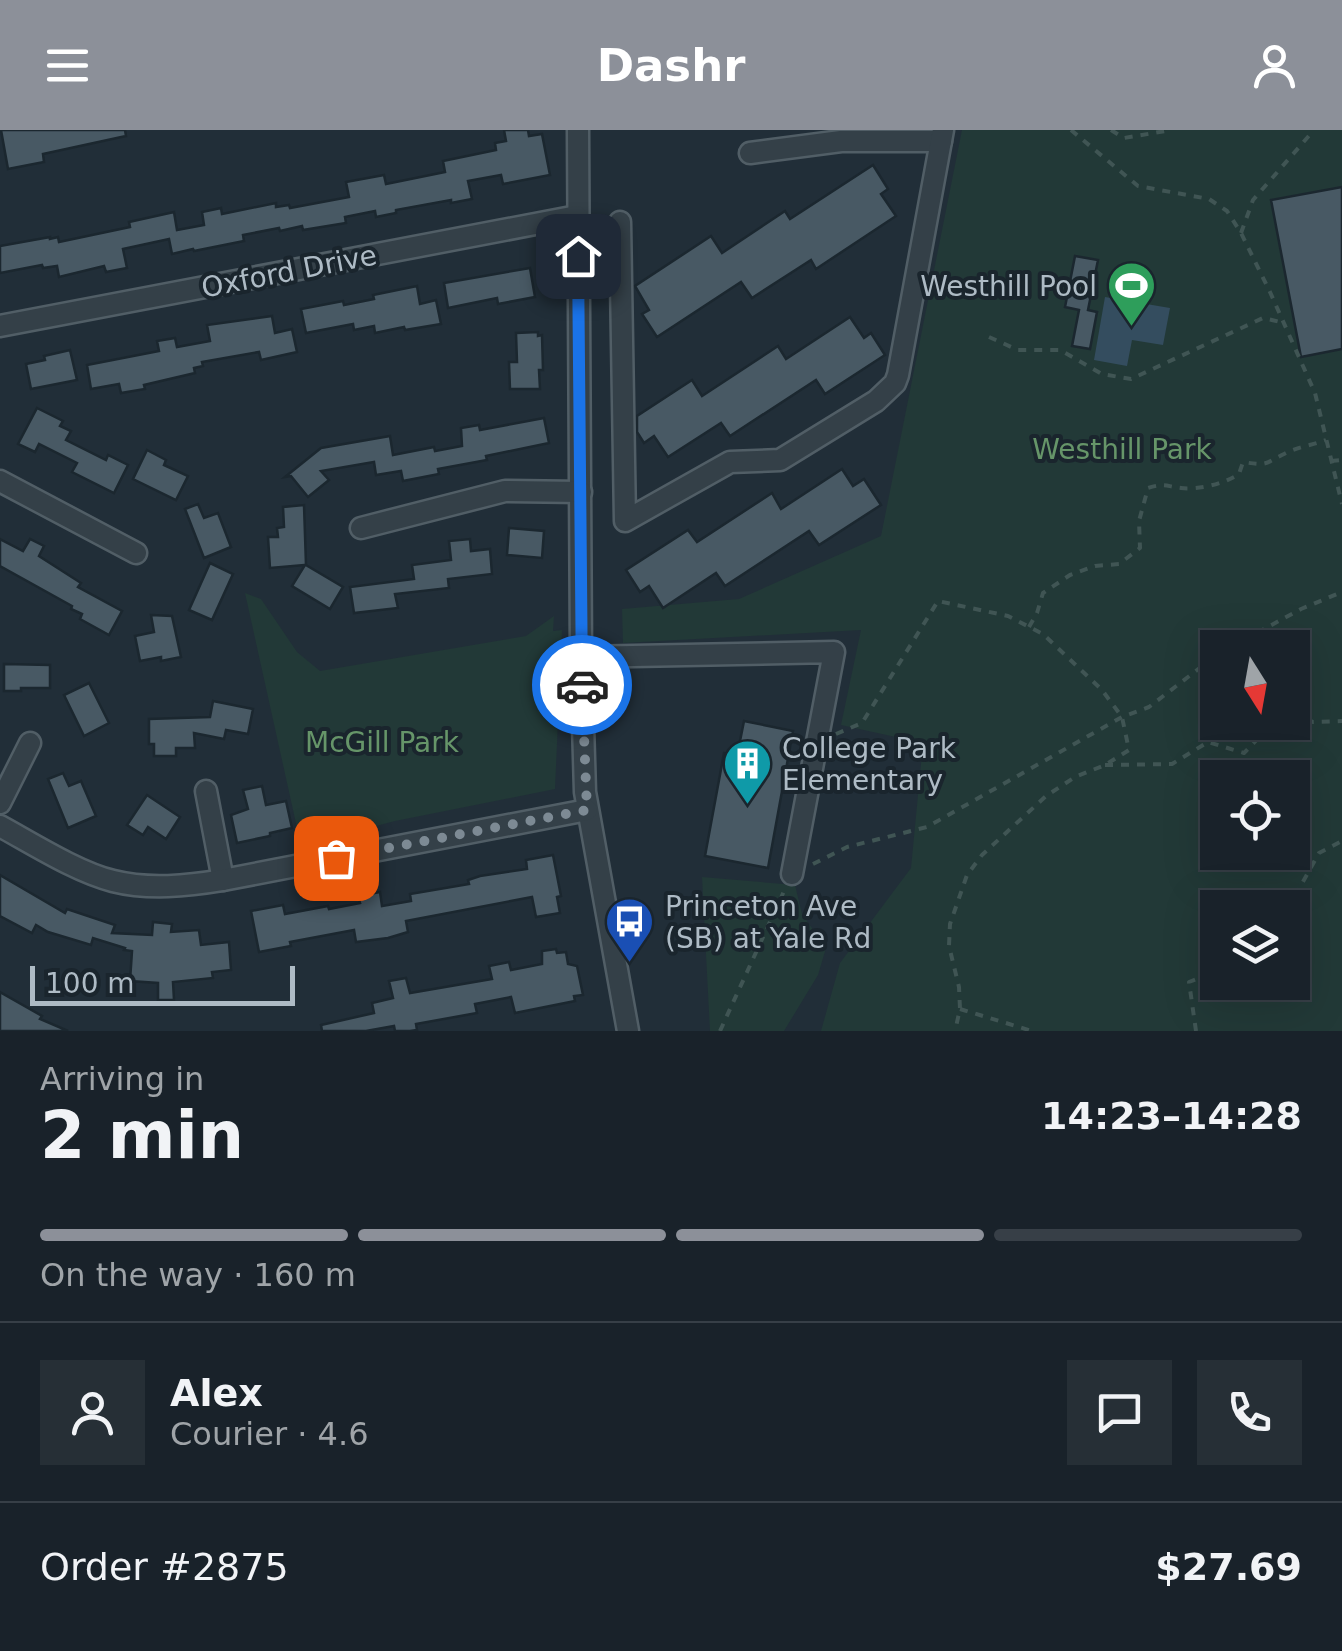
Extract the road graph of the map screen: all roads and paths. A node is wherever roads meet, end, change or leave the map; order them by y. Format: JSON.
{"nodes":[{"id":1,"x":578,"y":130,"type":"edge"},
{"id":2,"x":1071,"y":130,"type":"edge"},
{"id":3,"x":1111,"y":130,"type":"edge"},
{"id":4,"x":1171,"y":130,"type":"edge"},
{"id":5,"x":1314,"y":130,"type":"edge"},
{"id":6,"x":942,"y":136,"type":"edge"},
{"id":7,"x":750,"y":154,"type":"dead end"},
{"id":8,"x":578,"y":216,"type":"junction"},
{"id":9,"x":620,"y":222,"type":"dead end"},
{"id":10,"x":1242,"y":233,"type":"junction"},
{"id":11,"x":1285,"y":323,"type":"junction"},
{"id":12,"x":0,"y":326,"type":"edge"},
{"id":13,"x":988,"y":337,"type":"dead end"},
{"id":14,"x":1326,"y":440,"type":"junction"},
{"id":15,"x":1342,"y":460,"type":"edge"},
{"id":16,"x":1331,"y":462,"type":"junction"},
{"id":17,"x":0,"y":481,"type":"edge"},
{"id":18,"x":580,"y":492,"type":"junction"},
{"id":19,"x":1342,"y":504,"type":"edge"},
{"id":20,"x":360,"y":528,"type":"dead end"},
{"id":21,"x":136,"y":553,"type":"dead end"},
{"id":22,"x":1342,"y":592,"type":"edge"},
{"id":23,"x":1028,"y":626,"type":"junction"},
{"id":24,"x":1262,"y":630,"type":"edge"},
{"id":25,"x":580,"y":657,"type":"junction"},
{"id":26,"x":1200,"y":668,"type":"edge"},
{"id":27,"x":1122,"y":717,"type":"junction"},
{"id":28,"x":1310,"y":721,"type":"edge"},
{"id":29,"x":1342,"y":721,"type":"edge"},
{"id":30,"x":1256,"y":740,"type":"edge"},
{"id":31,"x":816,"y":742,"type":"junction"},
{"id":32,"x":30,"y":743,"type":"dead end"},
{"id":33,"x":1106,"y":765,"type":"junction"},
{"id":34,"x":206,"y":790,"type":"dead end"},
{"id":35,"x":0,"y":803,"type":"edge"},
{"id":36,"x":587,"y":810,"type":"junction"},
{"id":37,"x":0,"y":826,"type":"edge"},
{"id":38,"x":1342,"y":840,"type":"edge"},
{"id":39,"x":792,"y":874,"type":"junction"},
{"id":40,"x":222,"y":880,"type":"junction"},
{"id":41,"x":1298,"y":890,"type":"edge"},
{"id":42,"x":1200,"y":978,"type":"edge"},
{"id":43,"x":960,"y":1009,"type":"junction"},
{"id":44,"x":628,"y":1031,"type":"edge"},
{"id":45,"x":720,"y":1031,"type":"edge"},
{"id":46,"x":955,"y":1031,"type":"edge"},
{"id":47,"x":1032,"y":1031,"type":"edge"},
{"id":48,"x":1196,"y":1031,"type":"edge"}],
"edges":[{"from":1,"to":8,"type":"street"},
{"from":2,"to":10,"type":"path"},
{"from":3,"to":4,"type":"path"},
{"from":5,"to":10,"type":"path"},
{"from":6,"to":7,"type":"street"},
{"from":6,"to":9,"type":"street"},
{"from":8,"to":12,"type":"street","name":"Oxford Drive"},
{"from":8,"to":18,"type":"street"},
{"from":10,"to":11,"type":"path"},
{"from":11,"to":13,"type":"path"},
{"from":11,"to":14,"type":"path"},
{"from":14,"to":16,"type":"path"},
{"from":14,"to":23,"type":"path"},
{"from":15,"to":16,"type":"path"},
{"from":16,"to":19,"type":"path"},
{"from":17,"to":21,"type":"street"},
{"from":18,"to":20,"type":"street"},
{"from":18,"to":25,"type":"street"},
{"from":22,"to":24,"type":"path"},
{"from":23,"to":27,"type":"path"},
{"from":23,"to":31,"type":"path"},
{"from":25,"to":31,"type":"street"},
{"from":25,"to":36,"type":"street"},
{"from":26,"to":27,"type":"path"},
{"from":27,"to":33,"type":"path"},
{"from":27,"to":39,"type":"path"},
{"from":28,"to":29,"type":"path"},
{"from":30,"to":33,"type":"path"},
{"from":31,"to":39,"type":"street"},
{"from":32,"to":35,"type":"street"},
{"from":33,"to":43,"type":"path"},
{"from":34,"to":40,"type":"street"},
{"from":36,"to":40,"type":"street"},
{"from":36,"to":44,"type":"street"},
{"from":37,"to":40,"type":"street"},
{"from":38,"to":41,"type":"path"},
{"from":39,"to":45,"type":"path"},
{"from":42,"to":48,"type":"path"},
{"from":43,"to":46,"type":"path"},
{"from":43,"to":47,"type":"path"}]}
